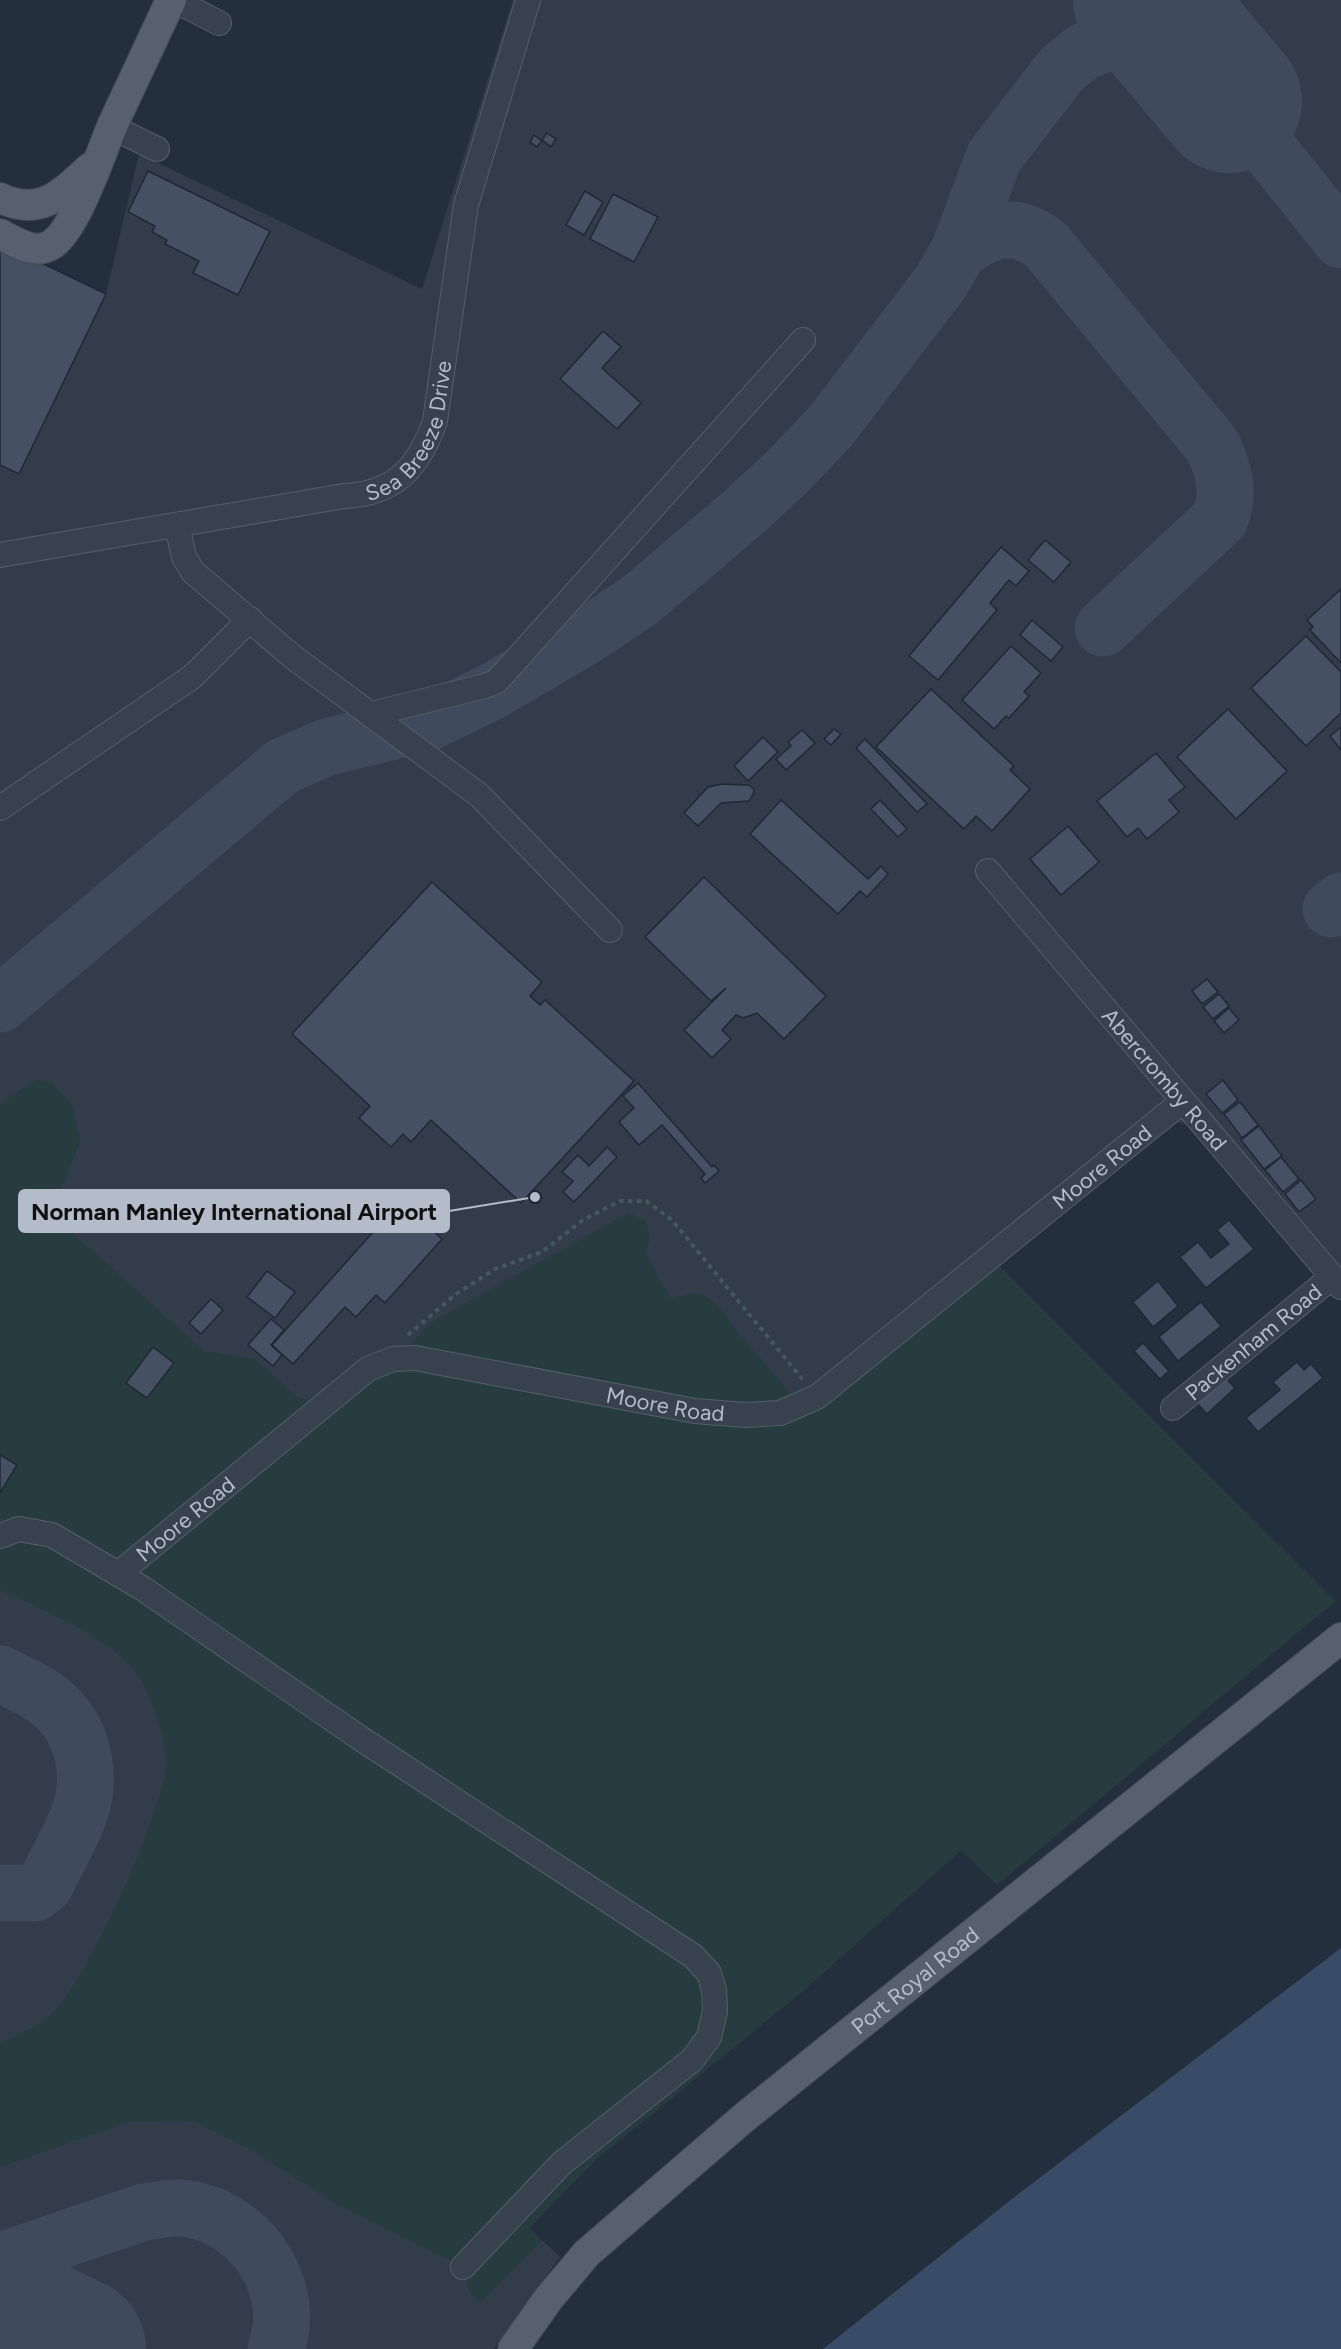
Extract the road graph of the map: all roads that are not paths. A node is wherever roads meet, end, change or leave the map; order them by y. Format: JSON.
{"nodes":[{"id":1,"x":173,"y":0,"type":"edge"},
{"id":2,"x":528,"y":0,"type":"edge"},
{"id":3,"x":219,"y":23,"type":"dead end"},
{"id":4,"x":111,"y":131,"type":"junction"},
{"id":5,"x":157,"y":149,"type":"dead end"},
{"id":6,"x":97,"y":162,"type":"junction"},
{"id":7,"x":0,"y":198,"type":"edge"},
{"id":8,"x":0,"y":234,"type":"edge"},
{"id":9,"x":803,"y":340,"type":"dead end"},
{"id":10,"x":177,"y":525,"type":"junction"},
{"id":11,"x":0,"y":555,"type":"edge"},
{"id":12,"x":250,"y":619,"type":"junction"},
{"id":13,"x":370,"y":714,"type":"junction"},
{"id":14,"x":0,"y":808,"type":"edge"},
{"id":15,"x":988,"y":871,"type":"dead end"},
{"id":16,"x":610,"y":930,"type":"dead end"},
{"id":17,"x":1183,"y":1101,"type":"junction"},
{"id":18,"x":1337,"y":1282,"type":"edge"},
{"id":19,"x":1173,"y":1408,"type":"dead end"},
{"id":20,"x":0,"y":1536,"type":"edge"},
{"id":21,"x":118,"y":1574,"type":"junction"},
{"id":22,"x":1341,"y":1638,"type":"edge"},
{"id":23,"x":463,"y":2267,"type":"dead end"},
{"id":24,"x":513,"y":2349,"type":"edge"}],
"edges":[{"from":1,"to":3,"type":"street"},
{"from":1,"to":4,"type":"main road"},
{"from":2,"to":10,"type":"street","name":"Sea Breeze Drive"},
{"from":4,"to":5,"type":"street"},
{"from":4,"to":6,"type":"main road"},
{"from":6,"to":7,"type":"main road"},
{"from":6,"to":8,"type":"main road"},
{"from":9,"to":13,"type":"street"},
{"from":10,"to":11,"type":"street","name":"Sea Breeze Drive"},
{"from":10,"to":12,"type":"street"},
{"from":12,"to":13,"type":"street"},
{"from":12,"to":14,"type":"street"},
{"from":13,"to":16,"type":"street"},
{"from":15,"to":17,"type":"street","name":"Abercromby Road"},
{"from":17,"to":18,"type":"street","name":"Abercromby Road"},
{"from":17,"to":21,"type":"street","name":"Moore Road"},
{"from":18,"to":19,"type":"street","name":"Packenham Road"},
{"from":20,"to":21,"type":"street"},
{"from":21,"to":23,"type":"street"},
{"from":22,"to":24,"type":"main road","name":"Port Royal Road"}]}
